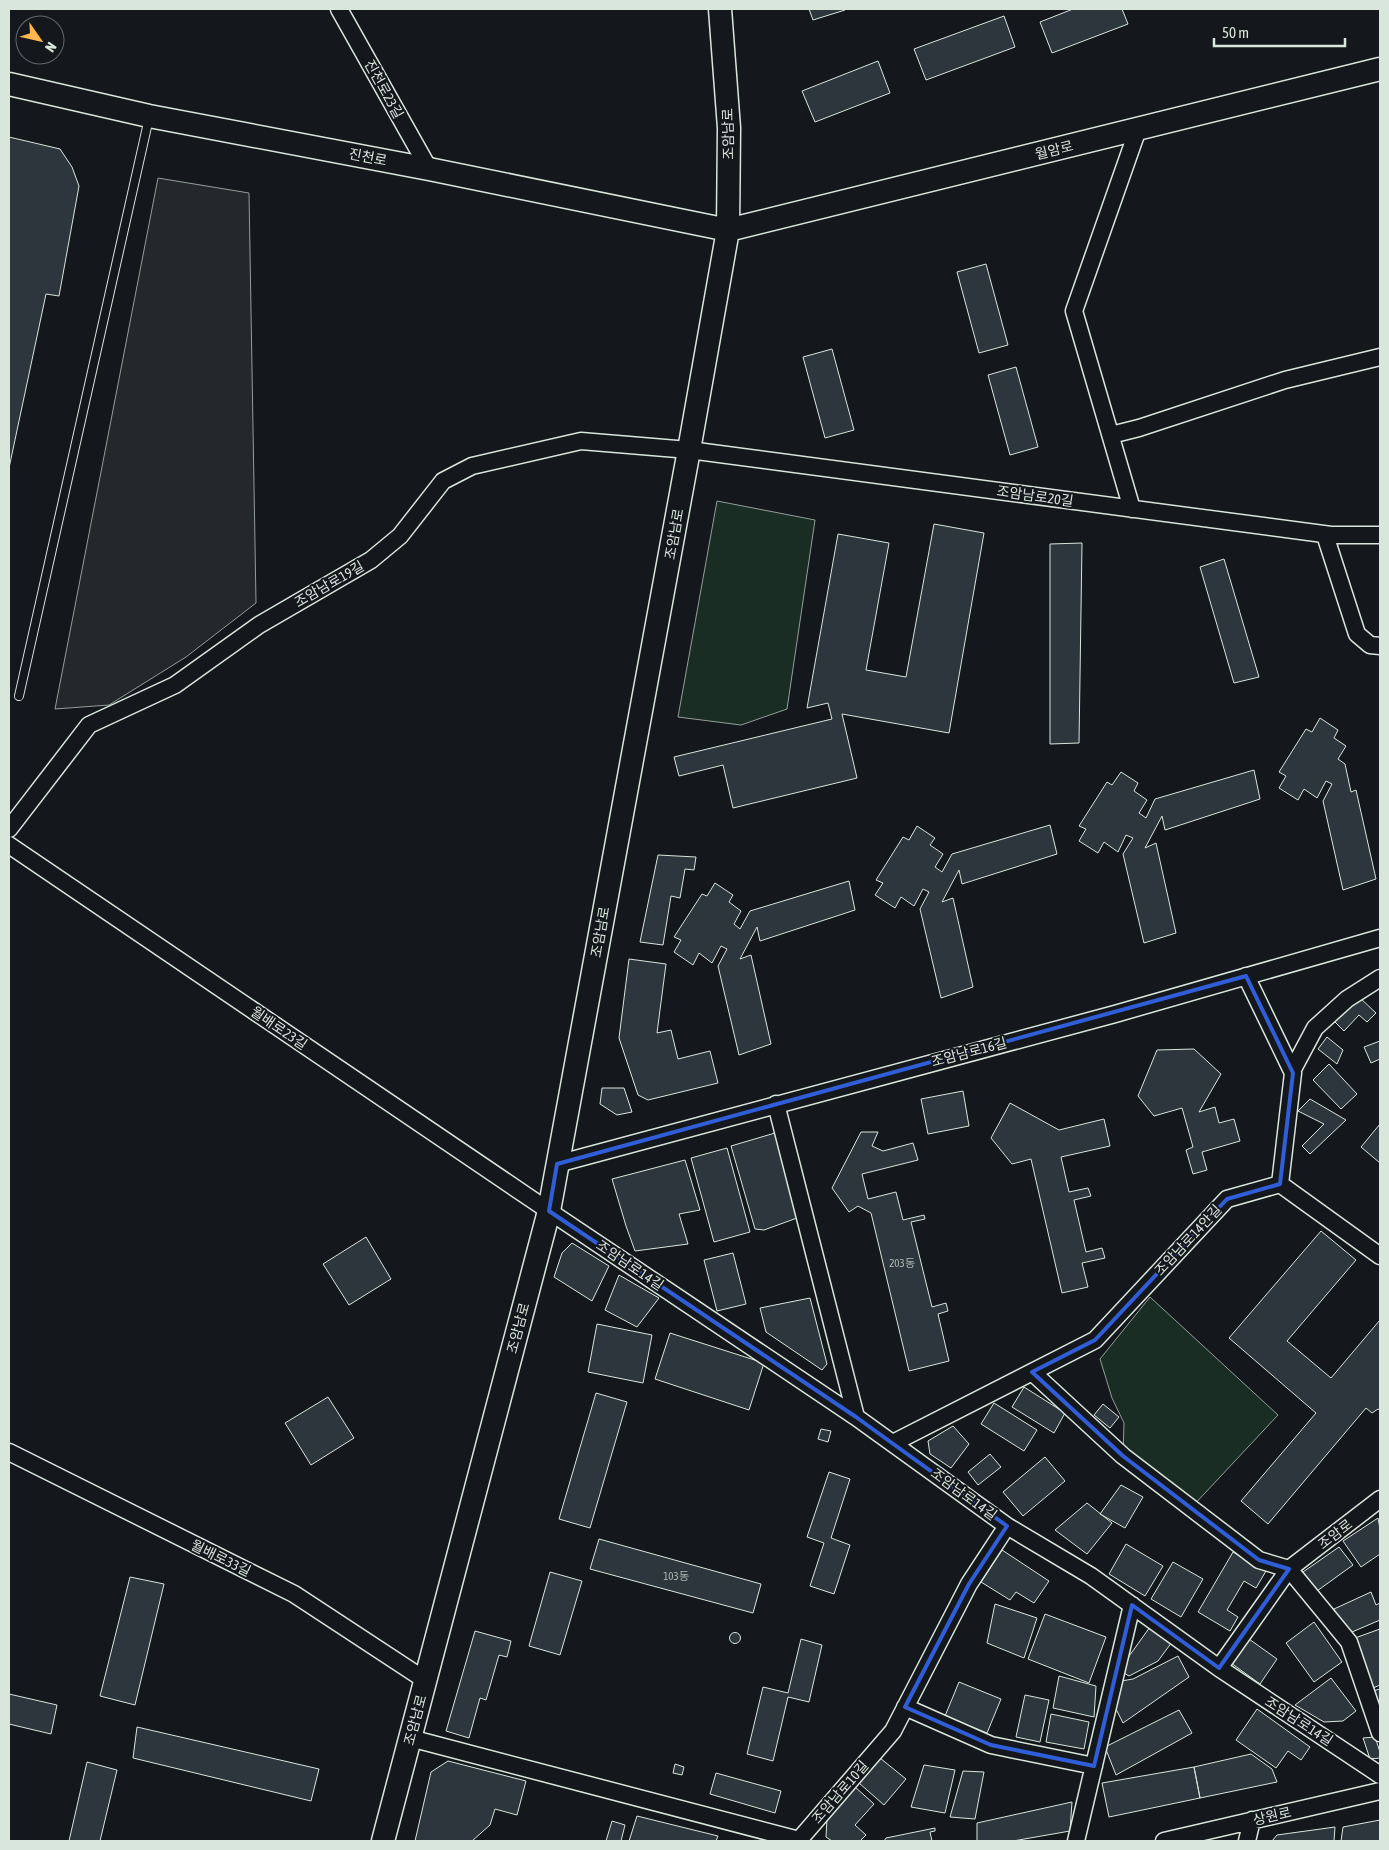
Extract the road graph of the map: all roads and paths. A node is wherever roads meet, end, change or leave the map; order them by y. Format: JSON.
{"nodes":[{"id":1,"x":339,"y":9,"type":"edge"},
{"id":2,"x":720,"y":9,"type":"edge"},
{"id":3,"x":1380,"y":69,"type":"edge"},
{"id":4,"x":9,"y":84,"type":"edge"},
{"id":5,"x":149,"y":116,"type":"junction"},
{"id":6,"x":1138,"y":129,"type":"junction"},
{"id":7,"x":429,"y":169,"type":"junction"},
{"id":8,"x":728,"y":230,"type":"junction"},
{"id":9,"x":1380,"y":357,"type":"edge"},
{"id":10,"x":1110,"y":435,"type":"junction"},
{"id":11,"x":689,"y":450,"type":"junction"},
{"id":12,"x":1132,"y":509,"type":"junction"},
{"id":13,"x":1325,"y":535,"type":"junction"},
{"id":14,"x":1380,"y":536,"type":"edge"},
{"id":15,"x":1380,"y":646,"type":"edge"},
{"id":16,"x":19,"y":696,"type":"dead end"},
{"id":17,"x":9,"y":829,"type":"edge"},
{"id":18,"x":9,"y":845,"type":"edge"},
{"id":19,"x":1380,"y":938,"type":"edge"},
{"id":20,"x":1246,"y":976,"type":"junction"},
{"id":21,"x":1380,"y":978,"type":"edge"},
{"id":22,"x":1292,"y":1071,"type":"junction"},
{"id":23,"x":776,"y":1104,"type":"junction"},
{"id":24,"x":557,"y":1164,"type":"junction"},
{"id":25,"x":1280,"y":1184,"type":"junction"},
{"id":26,"x":549,"y":1211,"type":"junction"},
{"id":27,"x":1380,"y":1256,"type":"edge"},
{"id":28,"x":1032,"y":1372,"type":"junction"},
{"id":29,"x":856,"y":1416,"type":"junction"},
{"id":30,"x":894,"y":1443,"type":"junction"},
{"id":31,"x":9,"y":1452,"type":"edge"},
{"id":32,"x":1380,"y":1499,"type":"edge"},
{"id":33,"x":1007,"y":1526,"type":"junction"},
{"id":34,"x":1289,"y":1569,"type":"junction"},
{"id":35,"x":1132,"y":1605,"type":"junction"},
{"id":36,"x":1218,"y":1668,"type":"junction"},
{"id":37,"x":425,"y":1680,"type":"junction"},
{"id":38,"x":905,"y":1707,"type":"junction"},
{"id":39,"x":1380,"y":1733,"type":"edge"},
{"id":40,"x":410,"y":1738,"type":"junction"},
{"id":41,"x":1094,"y":1766,"type":"junction"},
{"id":42,"x":1380,"y":1775,"type":"edge"},
{"id":43,"x":1380,"y":1791,"type":"edge"},
{"id":44,"x":1252,"y":1820,"type":"junction"},
{"id":45,"x":383,"y":1841,"type":"edge"},
{"id":46,"x":801,"y":1841,"type":"edge"},
{"id":47,"x":1076,"y":1841,"type":"edge"},
{"id":48,"x":1164,"y":1841,"type":"edge"},
{"id":49,"x":1247,"y":1841,"type":"edge"}],
"edges":[{"from":1,"to":7,"type":"street","name":"진천로23길"},
{"from":2,"to":8,"type":"main road","name":"조암남로"},
{"from":3,"to":6,"type":"main road","name":"월암로"},
{"from":4,"to":5,"type":"main road","name":"진천로"},
{"from":5,"to":7,"type":"main road","name":"진천로"},
{"from":5,"to":16,"type":"lane"},
{"from":6,"to":8,"type":"main road","name":"월암로"},
{"from":6,"to":10,"type":"street"},
{"from":7,"to":8,"type":"main road","name":"진천로"},
{"from":8,"to":11,"type":"main road","name":"조암남로"},
{"from":9,"to":10,"type":"street"},
{"from":10,"to":12,"type":"street"},
{"from":11,"to":12,"type":"street","name":"조암남로20길"},
{"from":11,"to":17,"type":"street","name":"조암남로19길"},
{"from":11,"to":24,"type":"main road","name":"조암남로"},
{"from":12,"to":13,"type":"street","name":"조암남로20길"},
{"from":13,"to":14,"type":"street","name":"조암남로20길"},
{"from":13,"to":15,"type":"street"},
{"from":18,"to":26,"type":"street","name":"월배로23길"},
{"from":19,"to":20,"type":"street","name":"조암남로16길"},
{"from":20,"to":22,"type":"street"},
{"from":20,"to":23,"type":"street","name":"조암남로16길"},
{"from":21,"to":22,"type":"street"},
{"from":22,"to":25,"type":"street"},
{"from":23,"to":24,"type":"street","name":"조암남로16길"},
{"from":23,"to":29,"type":"street"},
{"from":24,"to":26,"type":"main road","name":"조암남로"},
{"from":25,"to":27,"type":"street"},
{"from":25,"to":28,"type":"street","name":"조암남로14안길"},
{"from":26,"to":29,"type":"street","name":"조암남로14길"},
{"from":26,"to":37,"type":"main road","name":"조암남로"},
{"from":28,"to":30,"type":"street","name":"조암남로14안길"},
{"from":28,"to":34,"type":"street"},
{"from":29,"to":30,"type":"street","name":"조암남로14길"},
{"from":30,"to":33,"type":"street","name":"조암남로14길"},
{"from":31,"to":37,"type":"street","name":"월배로33길"},
{"from":32,"to":34,"type":"street","name":"조암로"},
{"from":33,"to":35,"type":"street","name":"조암남로14길"},
{"from":33,"to":38,"type":"street","name":"조암남로10길"},
{"from":34,"to":36,"type":"street","name":"조암로"},
{"from":34,"to":39,"type":"street"},
{"from":35,"to":36,"type":"street","name":"조암남로14길"},
{"from":35,"to":41,"type":"street"},
{"from":36,"to":42,"type":"street","name":"조암남로14길"},
{"from":37,"to":40,"type":"main road","name":"조암남로"},
{"from":38,"to":41,"type":"street"},
{"from":38,"to":46,"type":"street","name":"조암남로10길"},
{"from":40,"to":45,"type":"main road","name":"조암남로"},
{"from":40,"to":46,"type":"street","name":"조암남로10길"},
{"from":41,"to":47,"type":"street"},
{"from":43,"to":44,"type":"street","name":"상원로"},
{"from":44,"to":48,"type":"street","name":"상원로"},
{"from":44,"to":49,"type":"street"}]}
